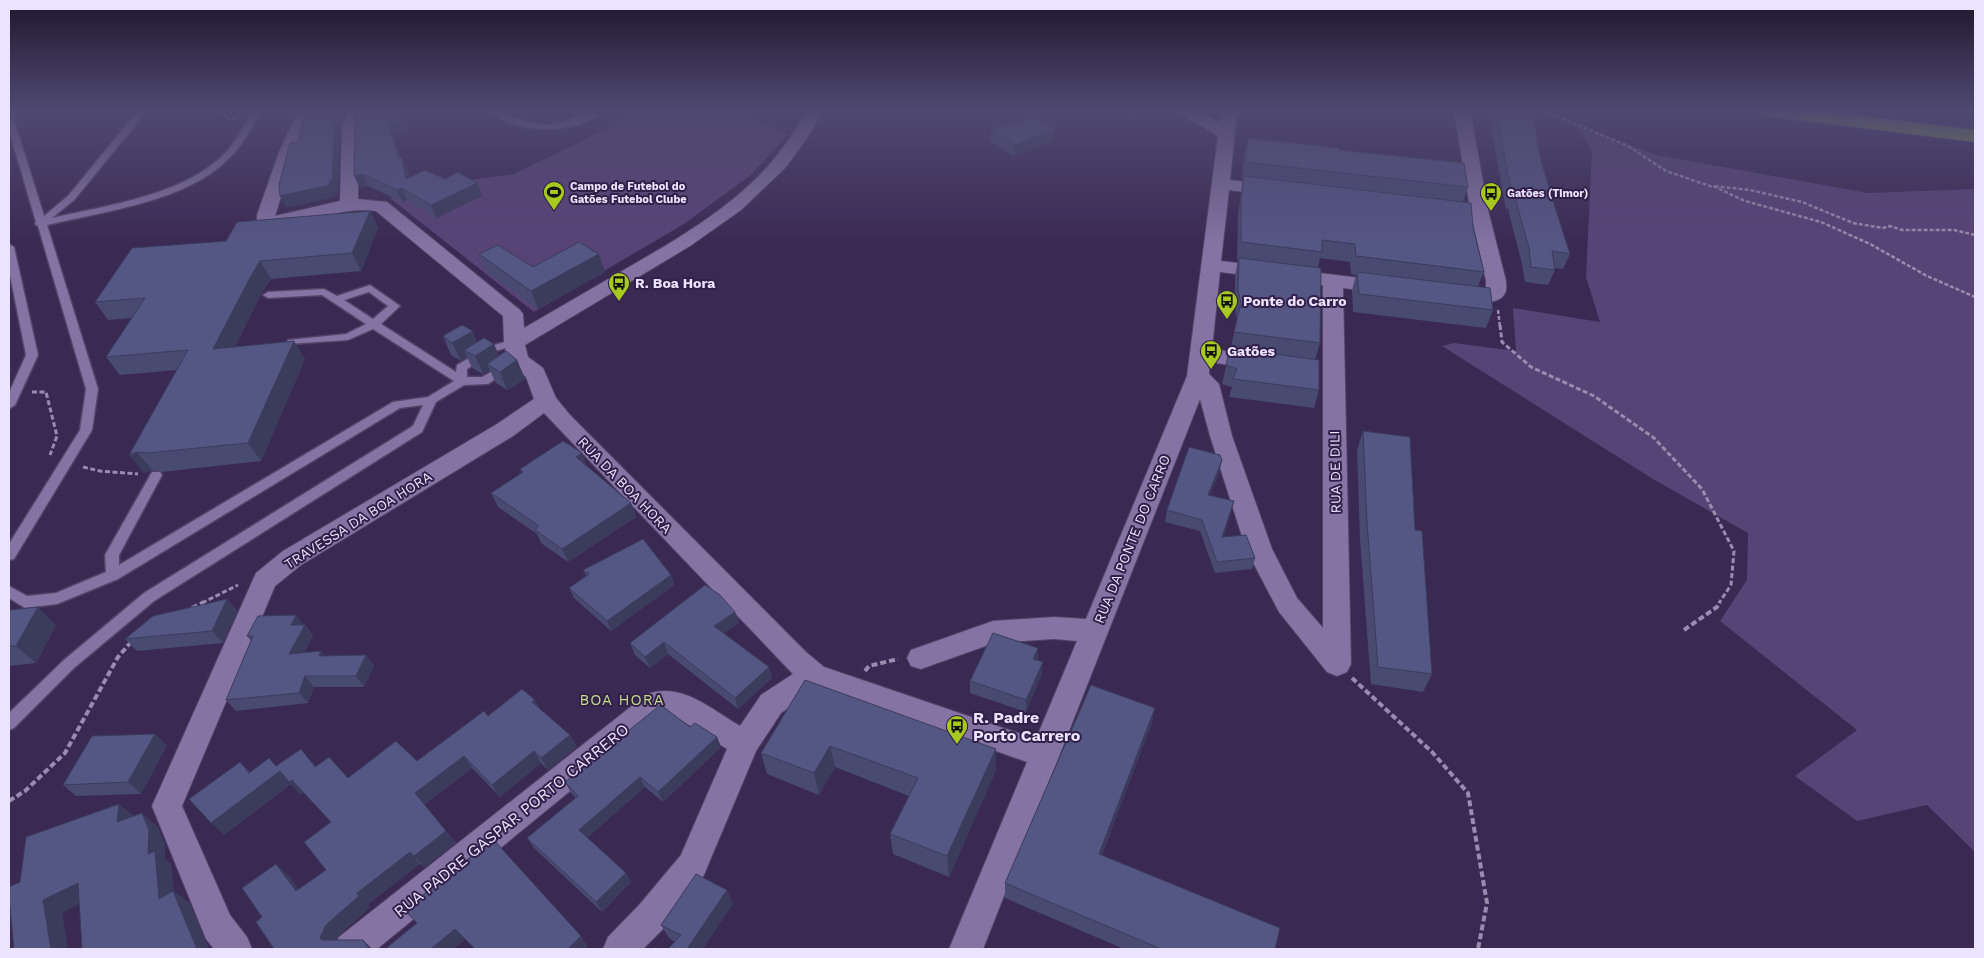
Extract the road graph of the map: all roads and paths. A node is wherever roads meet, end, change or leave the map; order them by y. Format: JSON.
{"nodes":[{"id":1,"x":20,"y":156,"type":"edge"},
{"id":2,"x":106,"y":156,"type":"edge"},
{"id":3,"x":227,"y":156,"type":"edge"},
{"id":4,"x":286,"y":156,"type":"edge"},
{"id":5,"x":349,"y":156,"type":"edge"},
{"id":6,"x":785,"y":156,"type":"edge"},
{"id":7,"x":1223,"y":156,"type":"edge"},
{"id":8,"x":1470,"y":156,"type":"edge"},
{"id":9,"x":1643,"y":156,"type":"edge"},
{"id":10,"x":1220,"y":184,"type":"junction"},
{"id":11,"x":1713,"y":187,"type":"junction"},
{"id":12,"x":1296,"y":193,"type":"edge"},
{"id":13,"x":348,"y":204,"type":"junction"},
{"id":14,"x":1460,"y":212,"type":"edge"},
{"id":15,"x":1480,"y":214,"type":"junction"},
{"id":16,"x":40,"y":224,"type":"junction"},
{"id":17,"x":1975,"y":235,"type":"edge"},
{"id":18,"x":9,"y":247,"type":"edge"},
{"id":19,"x":1211,"y":265,"type":"junction"},
{"id":20,"x":1333,"y":280,"type":"junction"},
{"id":21,"x":1401,"y":289,"type":"edge"},
{"id":22,"x":1496,"y":292,"type":"junction"},
{"id":23,"x":1439,"y":294,"type":"edge"},
{"id":24,"x":268,"y":295,"type":"dead end"},
{"id":25,"x":1975,"y":297,"type":"edge"},
{"id":26,"x":337,"y":299,"type":"junction"},
{"id":27,"x":374,"y":324,"type":"junction"},
{"id":28,"x":292,"y":342,"type":"edge"},
{"id":29,"x":516,"y":351,"type":"junction"},
{"id":30,"x":1199,"y":365,"type":"junction"},
{"id":31,"x":1277,"y":365,"type":"edge"},
{"id":32,"x":462,"y":382,"type":"junction"},
{"id":33,"x":431,"y":400,"type":"junction"},
{"id":34,"x":546,"y":401,"type":"junction"},
{"id":35,"x":9,"y":405,"type":"edge"},
{"id":36,"x":156,"y":475,"type":"dead end"},
{"id":37,"x":9,"y":555,"type":"edge"},
{"id":38,"x":113,"y":575,"type":"junction"},
{"id":39,"x":265,"y":580,"type":"junction"},
{"id":40,"x":11,"y":597,"type":"edge"},
{"id":41,"x":188,"y":610,"type":"edge"},
{"id":42,"x":1684,"y":630,"type":"dead end"},
{"id":43,"x":1094,"y":631,"type":"junction"},
{"id":44,"x":138,"y":634,"type":"edge"},
{"id":45,"x":921,"y":658,"type":"joint"},
{"id":46,"x":1337,"y":664,"type":"junction"},
{"id":47,"x":814,"y":675,"type":"junction"},
{"id":48,"x":855,"y":689,"type":"junction"},
{"id":49,"x":9,"y":723,"type":"edge"},
{"id":50,"x":744,"y":744,"type":"junction"},
{"id":51,"x":1044,"y":755,"type":"junction"},
{"id":52,"x":9,"y":800,"type":"edge"},
{"id":53,"x":235,"y":949,"type":"edge"},
{"id":54,"x":351,"y":949,"type":"edge"},
{"id":55,"x":620,"y":949,"type":"edge"},
{"id":56,"x":966,"y":949,"type":"edge"},
{"id":57,"x":1478,"y":949,"type":"edge"}],
"edges":[{"from":1,"to":16,"type":"lane"},
{"from":2,"to":16,"type":"lane"},
{"from":3,"to":16,"type":"lane"},
{"from":4,"to":13,"type":"street"},
{"from":5,"to":13,"type":"street"},
{"from":6,"to":29,"type":"street"},
{"from":7,"to":10,"type":"street","name":"RUA DA PONTE DO CARRO"},
{"from":8,"to":15,"type":"street"},
{"from":9,"to":11,"type":"path"},
{"from":10,"to":12,"type":"street"},
{"from":10,"to":19,"type":"street","name":"RUA DA PONTE DO CARRO"},
{"from":11,"to":17,"type":"path"},
{"from":11,"to":25,"type":"path"},
{"from":13,"to":29,"type":"street"},
{"from":14,"to":15,"type":"street"},
{"from":15,"to":22,"type":"street"},
{"from":16,"to":37,"type":"lane"},
{"from":18,"to":35,"type":"lane"},
{"from":19,"to":20,"type":"street"},
{"from":19,"to":30,"type":"street","name":"RUA DA PONTE DO CARRO"},
{"from":20,"to":21,"type":"street"},
{"from":20,"to":46,"type":"street","name":"RUA DE DILI"},
{"from":22,"to":23,"type":"street"},
{"from":22,"to":42,"type":"path"},
{"from":24,"to":26,"type":"lane"},
{"from":26,"to":27,"type":"lane"},
{"from":26,"to":27,"type":"lane"},
{"from":27,"to":28,"type":"lane"},
{"from":27,"to":32,"type":"lane"},
{"from":29,"to":32,"type":"lane"},
{"from":29,"to":32,"type":"lane"},
{"from":29,"to":34,"type":"street","name":"RUA DA BOA HORA"},
{"from":30,"to":31,"type":"street"},
{"from":30,"to":43,"type":"street","name":"RUA DA PONTE DO CARRO"},
{"from":30,"to":46,"type":"street"},
{"from":32,"to":33,"type":"lane"},
{"from":33,"to":38,"type":"lane"},
{"from":33,"to":49,"type":"lane"},
{"from":34,"to":39,"type":"street","name":"TRAVESSA DA BOA HORA"},
{"from":34,"to":47,"type":"street","name":"RUA DA BOA HORA"},
{"from":36,"to":38,"type":"lane"},
{"from":38,"to":40,"type":"lane"},
{"from":39,"to":41,"type":"path"},
{"from":39,"to":53,"type":"street"},
{"from":43,"to":45,"type":"street"},
{"from":43,"to":51,"type":"street","name":"RUA DA PONTE DO CARRO"},
{"from":44,"to":52,"type":"path"},
{"from":45,"to":48,"type":"path"},
{"from":46,"to":57,"type":"path"},
{"from":47,"to":48,"type":"street","name":"RUA DA BOA HORA"},
{"from":47,"to":50,"type":"street"},
{"from":48,"to":51,"type":"street","name":"RUA DA BOA HORA"},
{"from":50,"to":54,"type":"street","name":"RUA PADRE GASPAR PORTO CARRERO"},
{"from":50,"to":55,"type":"street"},
{"from":51,"to":56,"type":"street","name":"RUA DA PONTE DO CARRO"}]}
